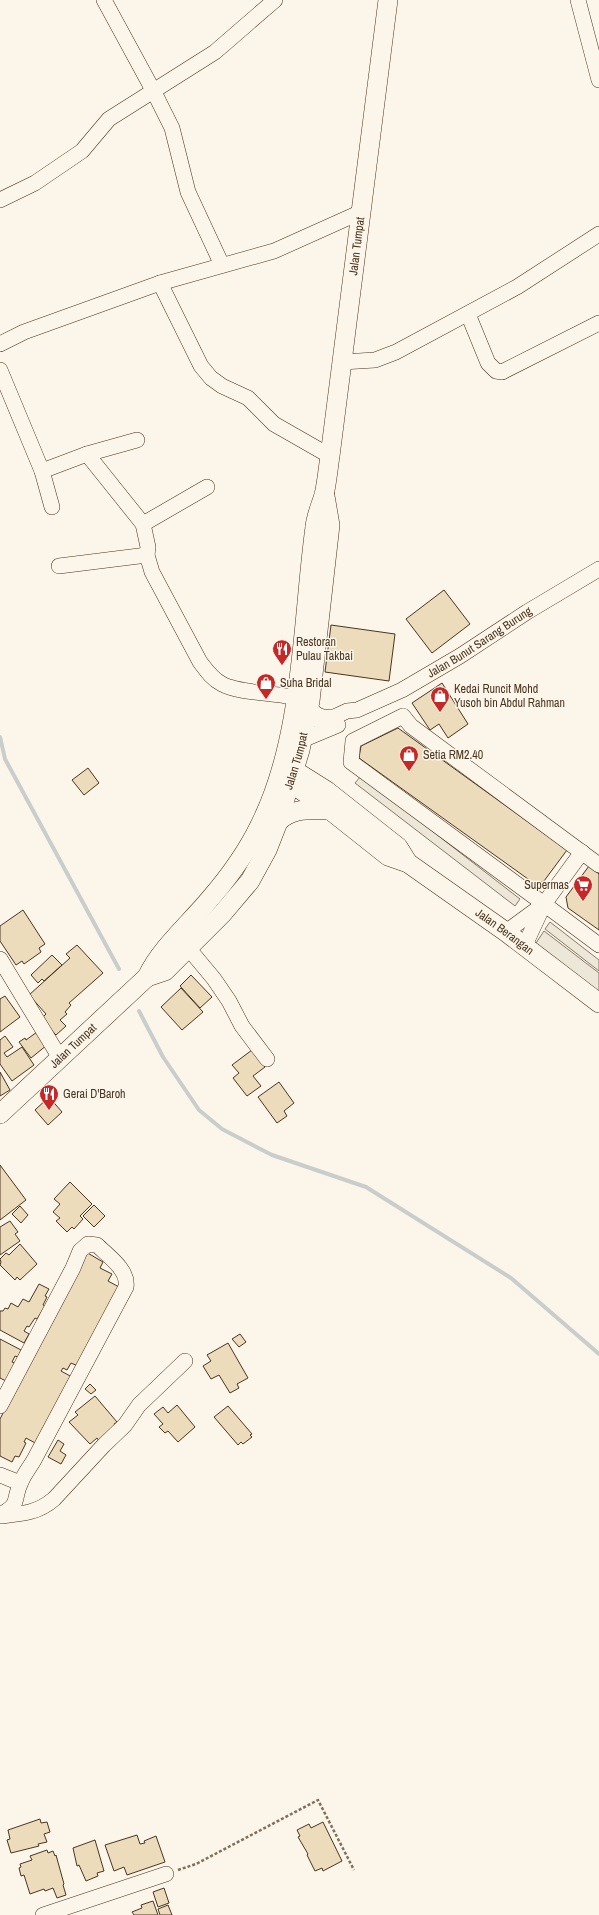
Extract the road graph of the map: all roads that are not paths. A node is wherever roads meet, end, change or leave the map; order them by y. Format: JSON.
{"nodes":[{"id":1,"x":104,"y":0,"type":"edge"},
{"id":2,"x":275,"y":0,"type":"edge"},
{"id":3,"x":388,"y":0,"type":"edge"},
{"id":4,"x":578,"y":0,"type":"edge"},
{"id":5,"x":599,"y":80,"type":"edge"},
{"id":6,"x":154,"y":92,"type":"junction"},
{"id":7,"x":0,"y":200,"type":"edge"},
{"id":8,"x":361,"y":212,"type":"junction"},
{"id":9,"x":599,"y":234,"type":"edge"},
{"id":10,"x":222,"y":265,"type":"junction"},
{"id":11,"x":160,"y":283,"type":"junction"},
{"id":12,"x":468,"y":314,"type":"junction"},
{"id":13,"x":599,"y":323,"type":"edge"},
{"id":14,"x":0,"y":344,"type":"edge"},
{"id":15,"x":342,"y":362,"type":"junction"},
{"id":16,"x":0,"y":370,"type":"edge"},
{"id":17,"x":137,"y":440,"type":"dead end"},
{"id":18,"x":87,"y":454,"type":"junction"},
{"id":19,"x":330,"y":456,"type":"junction"},
{"id":20,"x":42,"y":471,"type":"junction"},
{"id":21,"x":207,"y":487,"type":"dead end"},
{"id":22,"x":324,"y":493,"type":"junction"},
{"id":23,"x":52,"y":507,"type":"dead end"},
{"id":24,"x":143,"y":524,"type":"junction"},
{"id":25,"x":147,"y":555,"type":"junction"},
{"id":26,"x":59,"y":566,"type":"dead end"},
{"id":27,"x":599,"y":569,"type":"edge"},
{"id":28,"x":304,"y":637,"type":"junction"},
{"id":29,"x":402,"y":690,"type":"junction"},
{"id":30,"x":286,"y":696,"type":"junction"},
{"id":31,"x":308,"y":709,"type":"junction"},
{"id":32,"x":357,"y":710,"type":"junction"},
{"id":33,"x":403,"y":716,"type":"junction"},
{"id":34,"x":331,"y":719,"type":"junction"},
{"id":35,"x":297,"y":738,"type":"junction"},
{"id":36,"x":287,"y":773,"type":"junction"},
{"id":37,"x":327,"y":791,"type":"junction"},
{"id":38,"x":330,"y":810,"type":"junction"},
{"id":39,"x":269,"y":824,"type":"junction"},
{"id":40,"x":582,"y":852,"type":"junction"},
{"id":41,"x":408,"y":862,"type":"junction"},
{"id":42,"x":599,"y":865,"type":"edge"},
{"id":43,"x":544,"y":904,"type":"junction"},
{"id":44,"x":506,"y":932,"type":"junction"},
{"id":45,"x":525,"y":945,"type":"junction"},
{"id":46,"x":599,"y":945,"type":"edge"},
{"id":47,"x":189,"y":949,"type":"junction"},
{"id":48,"x":0,"y":959,"type":"edge"},
{"id":49,"x":147,"y":977,"type":"junction"},
{"id":50,"x":599,"y":1003,"type":"edge"},
{"id":51,"x":60,"y":1058,"type":"junction"},
{"id":52,"x":267,"y":1059,"type":"dead end"},
{"id":53,"x":0,"y":1114,"type":"edge"},
{"id":54,"x":185,"y":1362,"type":"dead end"},
{"id":55,"x":0,"y":1406,"type":"edge"},
{"id":56,"x":0,"y":1475,"type":"edge"},
{"id":57,"x":20,"y":1483,"type":"junction"},
{"id":58,"x":0,"y":1515,"type":"edge"},
{"id":59,"x":166,"y":1874,"type":"road end"},
{"id":60,"x":43,"y":1915,"type":"edge"}],
"edges":[{"from":1,"to":6,"type":"street"},
{"from":2,"to":6,"type":"street"},
{"from":3,"to":8,"type":"main road","name":"Jalan Tumpat"},
{"from":4,"to":5,"type":"street"},
{"from":6,"to":7,"type":"street"},
{"from":6,"to":10,"type":"street"},
{"from":8,"to":10,"type":"street"},
{"from":8,"to":15,"type":"main road","name":"Jalan Tumpat"},
{"from":9,"to":12,"type":"street"},
{"from":10,"to":11,"type":"street"},
{"from":11,"to":14,"type":"street"},
{"from":11,"to":19,"type":"street"},
{"from":12,"to":13,"type":"street"},
{"from":12,"to":15,"type":"street"},
{"from":15,"to":19,"type":"main road","name":"Jalan Tumpat"},
{"from":16,"to":20,"type":"street"},
{"from":17,"to":18,"type":"street"},
{"from":18,"to":20,"type":"street"},
{"from":18,"to":24,"type":"street"},
{"from":19,"to":22,"type":"main road","name":"Jalan Tumpat"},
{"from":20,"to":23,"type":"street"},
{"from":21,"to":24,"type":"street"},
{"from":22,"to":28,"type":"main road","name":"Jalan Tumpat"},
{"from":22,"to":31,"type":"main road","name":"Jalan Tumpat"},
{"from":24,"to":25,"type":"street"},
{"from":25,"to":26,"type":"street"},
{"from":25,"to":30,"type":"street"},
{"from":27,"to":29,"type":"street","name":"Jalan Bunut Sarang Burung"},
{"from":28,"to":30,"type":"main road"},
{"from":28,"to":35,"type":"main road","name":"Jalan Tumpat"},
{"from":29,"to":32,"type":"street","name":"Jalan Bunut Sarang Burung"},
{"from":29,"to":33,"type":"street"},
{"from":30,"to":39,"type":"main road"},
{"from":31,"to":34,"type":"main road"},
{"from":31,"to":35,"type":"main road","name":"Jalan Tumpat"},
{"from":32,"to":34,"type":"street","name":"Jalan Bunut Sarang Burung"},
{"from":32,"to":35,"type":"street","name":"Jalan Bunut Sarang Burung"},
{"from":33,"to":40,"type":"street"},
{"from":33,"to":43,"type":"street"},
{"from":34,"to":35,"type":"street","name":"Jalan Bunut Sarang Burung"},
{"from":35,"to":36,"type":"main road","name":"Jalan Tumpat"},
{"from":35,"to":37,"type":"main road"},
{"from":36,"to":37,"type":"main road","name":"Jalan Berangan"},
{"from":36,"to":38,"type":"main road","name":"Jalan Berangan"},
{"from":36,"to":39,"type":"main road","name":"Jalan Tumpat"},
{"from":37,"to":41,"type":"main road","name":"Jalan Berangan"},
{"from":38,"to":39,"type":"main road"},
{"from":38,"to":41,"type":"main road","name":"Jalan Berangan"},
{"from":39,"to":47,"type":"main road","name":"Jalan Tumpat"},
{"from":39,"to":49,"type":"main road","name":"Jalan Tumpat"},
{"from":40,"to":42,"type":"street"},
{"from":40,"to":43,"type":"street"},
{"from":41,"to":44,"type":"main road","name":"Jalan Berangan"},
{"from":43,"to":44,"type":"street"},
{"from":43,"to":45,"type":"street"},
{"from":43,"to":46,"type":"street"},
{"from":44,"to":45,"type":"main road","name":"Jalan Berangan"},
{"from":45,"to":50,"type":"main road","name":"Jalan Berangan"},
{"from":47,"to":49,"type":"main road","name":"Jalan Tumpat"},
{"from":47,"to":52,"type":"street"},
{"from":48,"to":51,"type":"street"},
{"from":49,"to":51,"type":"main road","name":"Jalan Tumpat"},
{"from":51,"to":53,"type":"main road","name":"Jalan Tumpat"},
{"from":54,"to":58,"type":"street"},
{"from":55,"to":57,"type":"street"},
{"from":56,"to":57,"type":"street"},
{"from":57,"to":58,"type":"street"},
{"from":59,"to":60,"type":"street"}]}
